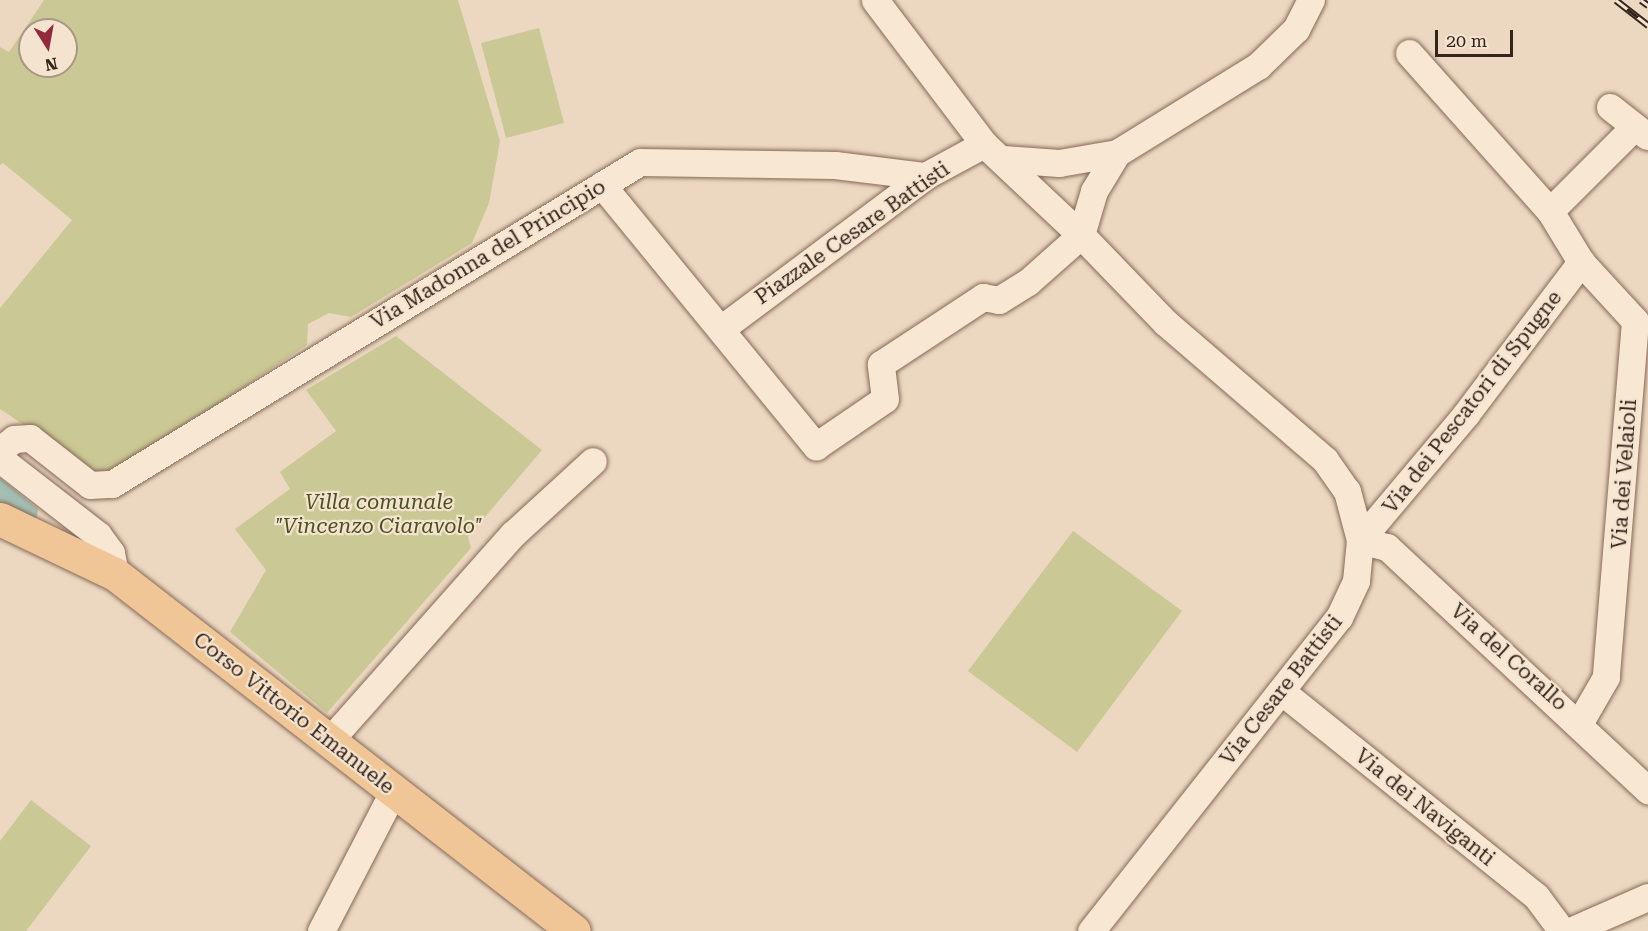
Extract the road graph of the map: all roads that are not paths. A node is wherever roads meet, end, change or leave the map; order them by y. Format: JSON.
{"nodes":[{"id":1,"x":875,"y":0,"type":"edge"},
{"id":2,"x":1311,"y":0,"type":"edge"},
{"id":3,"x":1409,"y":53,"type":"dead end"},
{"id":4,"x":1610,"y":107,"type":"dead end"},
{"id":5,"x":1641,"y":132,"type":"edge"},
{"id":6,"x":994,"y":152,"type":"junction"},
{"id":7,"x":1117,"y":153,"type":"junction"},
{"id":8,"x":925,"y":176,"type":"junction"},
{"id":9,"x":602,"y":185,"type":"junction"},
{"id":10,"x":1550,"y":211,"type":"junction"},
{"id":11,"x":1082,"y":236,"type":"junction"},
{"id":12,"x":1581,"y":262,"type":"junction"},
{"id":13,"x":722,"y":327,"type":"junction"},
{"id":14,"x":0,"y":450,"type":"edge"},
{"id":15,"x":0,"y":459,"type":"edge"},
{"id":16,"x":593,"y":461,"type":"dead end"},
{"id":17,"x":0,"y":519,"type":"edge"},
{"id":18,"x":1360,"y":540,"type":"junction"},
{"id":19,"x":115,"y":574,"type":"junction"},
{"id":20,"x":1281,"y":691,"type":"junction"},
{"id":21,"x":1580,"y":722,"type":"junction"},
{"id":22,"x":329,"y":741,"type":"junction"},
{"id":23,"x":394,"y":790,"type":"junction"},
{"id":24,"x":1648,"y":790,"type":"edge"},
{"id":25,"x":1648,"y":897,"type":"edge"},
{"id":26,"x":321,"y":931,"type":"edge"},
{"id":27,"x":574,"y":931,"type":"edge"},
{"id":28,"x":1092,"y":931,"type":"edge"},
{"id":29,"x":1563,"y":931,"type":"edge"},
{"id":30,"x":1570,"y":931,"type":"edge"}],
"edges":[{"from":1,"to":6,"type":"street","name":"Via Cesare Battisti"},
{"from":2,"to":7,"type":"street"},
{"from":3,"to":10,"type":"street","name":"Via dei Velaioli"},
{"from":4,"to":5,"type":"street"},
{"from":5,"to":10,"type":"street"},
{"from":6,"to":7,"type":"street"},
{"from":6,"to":8,"type":"street","name":"Piazzale Cesare Battisti"},
{"from":6,"to":11,"type":"street","name":"Via Cesare Battisti"},
{"from":7,"to":11,"type":"street"},
{"from":8,"to":9,"type":"street","name":"Via Madonna del Principio"},
{"from":8,"to":13,"type":"street","name":"Piazzale Cesare Battisti"},
{"from":9,"to":13,"type":"street"},
{"from":9,"to":14,"type":"street","name":"Via Madonna del Principio"},
{"from":10,"to":12,"type":"street","name":"Via dei Velaioli"},
{"from":11,"to":13,"type":"street"},
{"from":11,"to":18,"type":"street","name":"Via Cesare Battisti"},
{"from":12,"to":18,"type":"street","name":"Via dei Pescatori di Spugne"},
{"from":12,"to":21,"type":"street","name":"Via dei Velaioli"},
{"from":15,"to":19,"type":"street"},
{"from":16,"to":22,"type":"street"},
{"from":17,"to":19,"type":"main road","name":"Corso Vittorio Emanuele"},
{"from":18,"to":20,"type":"street","name":"Via Cesare Battisti"},
{"from":18,"to":21,"type":"street","name":"Via del Corallo"},
{"from":19,"to":22,"type":"main road","name":"Corso Vittorio Emanuele"},
{"from":20,"to":28,"type":"street","name":"Via Cesare Battisti"},
{"from":20,"to":29,"type":"street","name":"Via dei Naviganti"},
{"from":21,"to":24,"type":"street","name":"Via del Corallo"},
{"from":22,"to":23,"type":"main road","name":"Corso Vittorio Emanuele"},
{"from":23,"to":26,"type":"street"},
{"from":23,"to":27,"type":"main road","name":"Corso Vittorio Emanuele"},
{"from":25,"to":30,"type":"street"}]}
